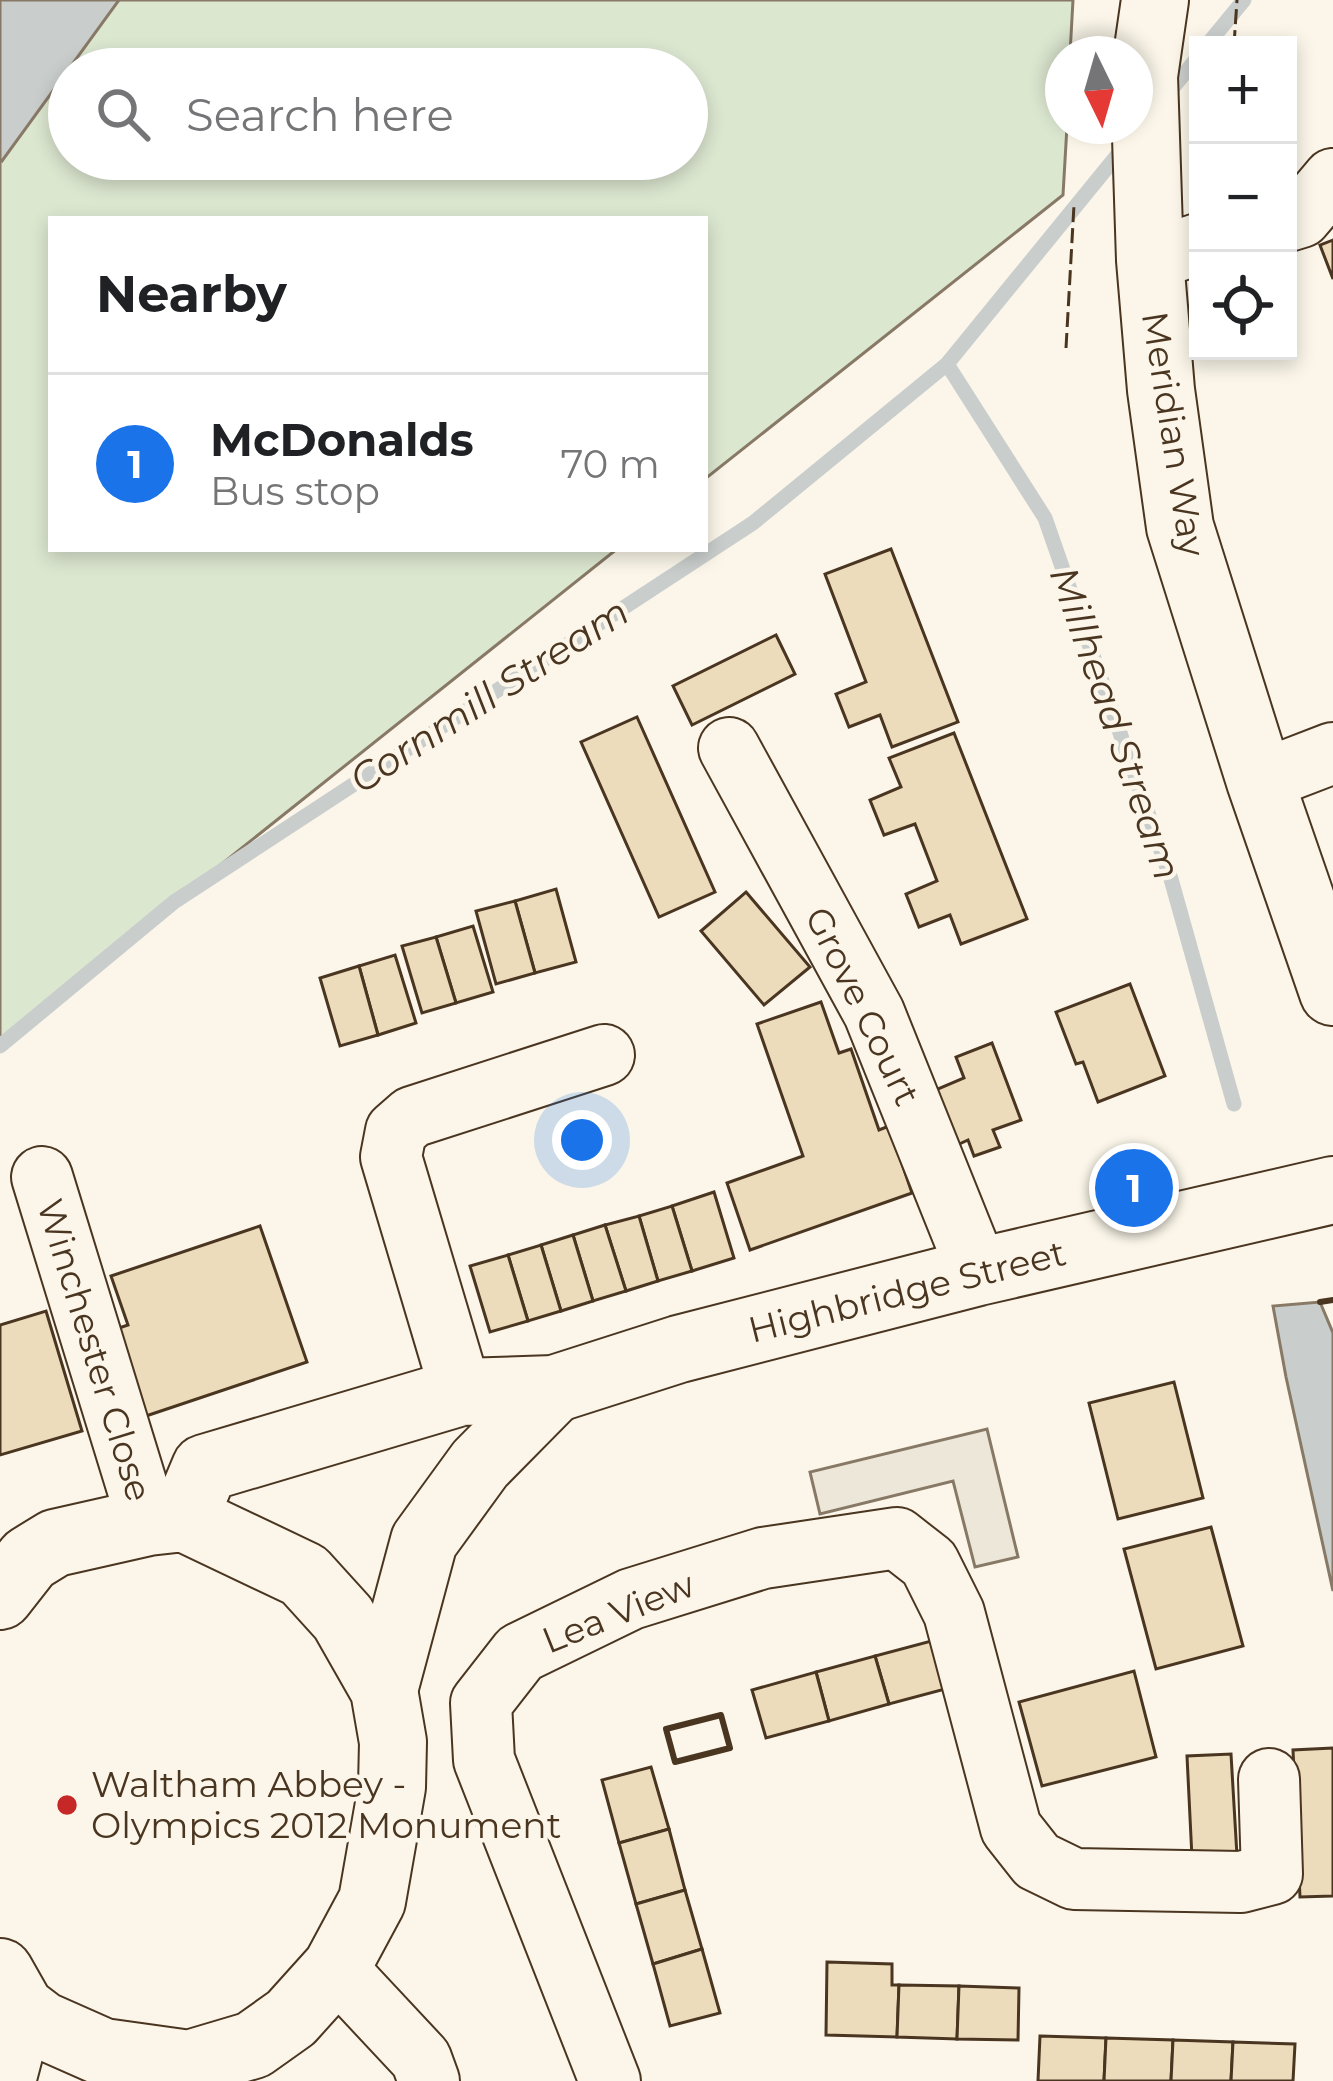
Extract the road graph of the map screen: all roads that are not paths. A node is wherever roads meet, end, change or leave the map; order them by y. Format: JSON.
{"nodes":[{"id":1,"x":1156,"y":0,"type":"edge"},
{"id":2,"x":1333,"y":179,"type":"edge"},
{"id":3,"x":1297,"y":218,"type":"edge"},
{"id":4,"x":1174,"y":252,"type":"edge"},
{"id":5,"x":729,"y":748,"type":"dead end"},
{"id":6,"x":1333,"y":753,"type":"edge"},
{"id":7,"x":1260,"y":781,"type":"junction"},
{"id":8,"x":1333,"y":992,"type":"edge"},
{"id":9,"x":604,"y":1055,"type":"dead end"},
{"id":10,"x":42,"y":1178,"type":"dead end"},
{"id":11,"x":1333,"y":1190,"type":"edge"},
{"id":12,"x":978,"y":1272,"type":"junction"},
{"id":13,"x":554,"y":1389,"type":"junction"},
{"id":14,"x":461,"y":1392,"type":"junction"},
{"id":15,"x":166,"y":1520,"type":"junction"},
{"id":16,"x":10,"y":1570,"type":"edge"},
{"id":17,"x":384,"y":1690,"type":"junction"},
{"id":18,"x":1269,"y":1779,"type":"dead end"},
{"id":19,"x":335,"y":1968,"type":"junction"},
{"id":20,"x":10,"y":1991,"type":"edge"},
{"id":21,"x":184,"y":2072,"type":"edge"},
{"id":22,"x":2,"y":2081,"type":"edge"},
{"id":23,"x":429,"y":2081,"type":"edge"},
{"id":24,"x":610,"y":2081,"type":"edge"}],
"edges":[{"from":1,"to":4,"type":"main road","name":"Meridian Way"},
{"from":2,"to":3,"type":"street"},
{"from":4,"to":7,"type":"main road","name":"Meridian Way"},
{"from":5,"to":12,"type":"street","name":"Grove Court"},
{"from":6,"to":7,"type":"street"},
{"from":7,"to":8,"type":"main road","name":"Meridian Way"},
{"from":9,"to":14,"type":"street"},
{"from":10,"to":15,"type":"street","name":"Winchester Close"},
{"from":11,"to":12,"type":"main road","name":"Highbridge Street"},
{"from":12,"to":13,"type":"main road","name":"Highbridge Street"},
{"from":13,"to":14,"type":"main road","name":"Highbridge Street"},
{"from":13,"to":17,"type":"main road","name":"Highbridge Street"},
{"from":14,"to":15,"type":"main road","name":"Highbridge Street"},
{"from":15,"to":16,"type":"main road"},
{"from":15,"to":17,"type":"main road"},
{"from":17,"to":19,"type":"main road"},
{"from":18,"to":24,"type":"street","name":"Lea View"},
{"from":19,"to":21,"type":"main road"},
{"from":19,"to":23,"type":"street"},
{"from":20,"to":21,"type":"main road"},
{"from":20,"to":22,"type":"main road"}]}
